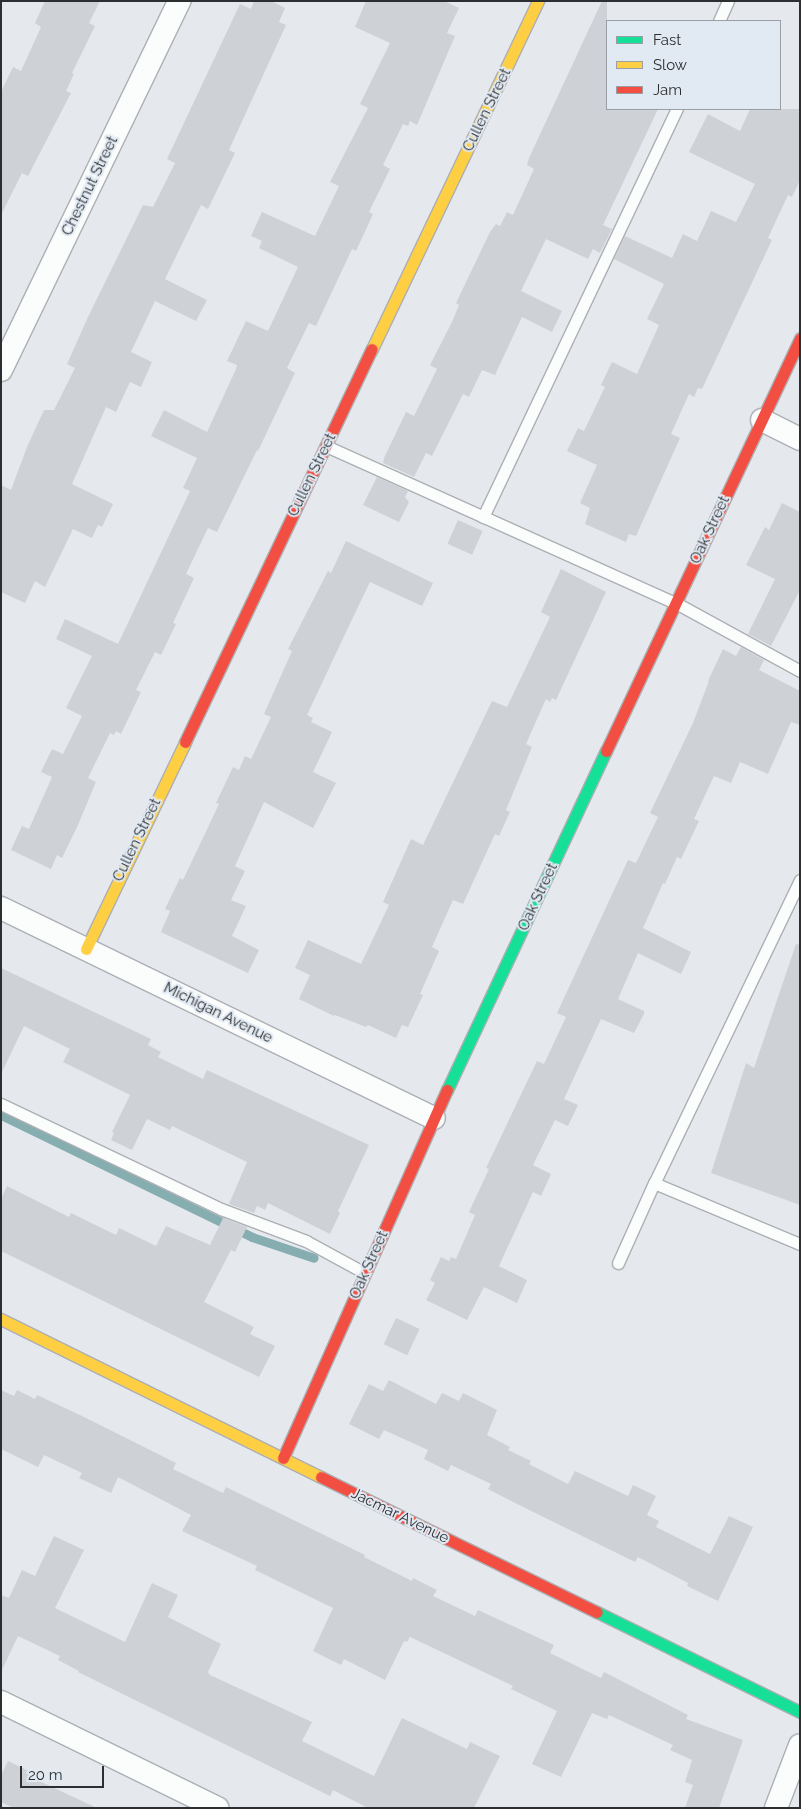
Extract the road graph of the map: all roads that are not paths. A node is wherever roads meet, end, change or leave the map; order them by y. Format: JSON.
{"nodes":[{"id":1,"x":179,"y":1,"type":"edge"},
{"id":2,"x":538,"y":1,"type":"edge"},
{"id":3,"x":728,"y":1,"type":"edge"},
{"id":4,"x":719,"y":20,"type":"edge"},
{"id":5,"x":677,"y":110,"type":"edge"},
{"id":6,"x":800,"y":338,"type":"edge"},
{"id":7,"x":1,"y":370,"type":"edge"},
{"id":8,"x":762,"y":420,"type":"junction"},
{"id":9,"x":800,"y":439,"type":"edge"},
{"id":10,"x":326,"y":446,"type":"junction"},
{"id":11,"x":483,"y":517,"type":"junction"},
{"id":12,"x":676,"y":603,"type":"junction"},
{"id":13,"x":800,"y":671,"type":"edge"},
{"id":14,"x":800,"y":880,"type":"edge"},
{"id":15,"x":1,"y":908,"type":"edge"},
{"id":16,"x":86,"y":949,"type":"junction"},
{"id":17,"x":1,"y":1104,"type":"edge"},
{"id":18,"x":434,"y":1118,"type":"junction"},
{"id":19,"x":654,"y":1183,"type":"junction"},
{"id":20,"x":800,"y":1244,"type":"edge"},
{"id":21,"x":618,"y":1262,"type":"dead end"},
{"id":22,"x":365,"y":1273,"type":"junction"},
{"id":23,"x":1,"y":1319,"type":"edge"},
{"id":24,"x":283,"y":1458,"type":"junction"},
{"id":25,"x":1,"y":1702,"type":"edge"},
{"id":26,"x":800,"y":1712,"type":"edge"},
{"id":27,"x":800,"y":1745,"type":"edge"},
{"id":28,"x":217,"y":1808,"type":"edge"},
{"id":29,"x":776,"y":1808,"type":"edge"}],
"edges":[{"from":1,"to":7,"type":"street","name":"Chestnut Street"},
{"from":2,"to":10,"type":"street","name":"Cullen Street"},
{"from":3,"to":4,"type":"lane"},
{"from":5,"to":11,"type":"lane"},
{"from":6,"to":8,"type":"street","name":"Oak Street"},
{"from":8,"to":9,"type":"street"},
{"from":8,"to":12,"type":"street","name":"Oak Street"},
{"from":10,"to":11,"type":"lane"},
{"from":10,"to":16,"type":"street","name":"Cullen Street"},
{"from":11,"to":12,"type":"lane"},
{"from":12,"to":13,"type":"lane"},
{"from":12,"to":18,"type":"street","name":"Oak Street"},
{"from":14,"to":19,"type":"lane"},
{"from":15,"to":16,"type":"street","name":"Michigan Avenue"},
{"from":16,"to":18,"type":"street","name":"Michigan Avenue"},
{"from":17,"to":22,"type":"lane"},
{"from":18,"to":22,"type":"street","name":"Oak Street"},
{"from":19,"to":20,"type":"lane"},
{"from":19,"to":21,"type":"lane"},
{"from":22,"to":24,"type":"street","name":"Oak Street"},
{"from":23,"to":24,"type":"street","name":"Jacmar Avenue"},
{"from":24,"to":26,"type":"street","name":"Jacmar Avenue"},
{"from":25,"to":28,"type":"street"},
{"from":27,"to":29,"type":"street"}]}
